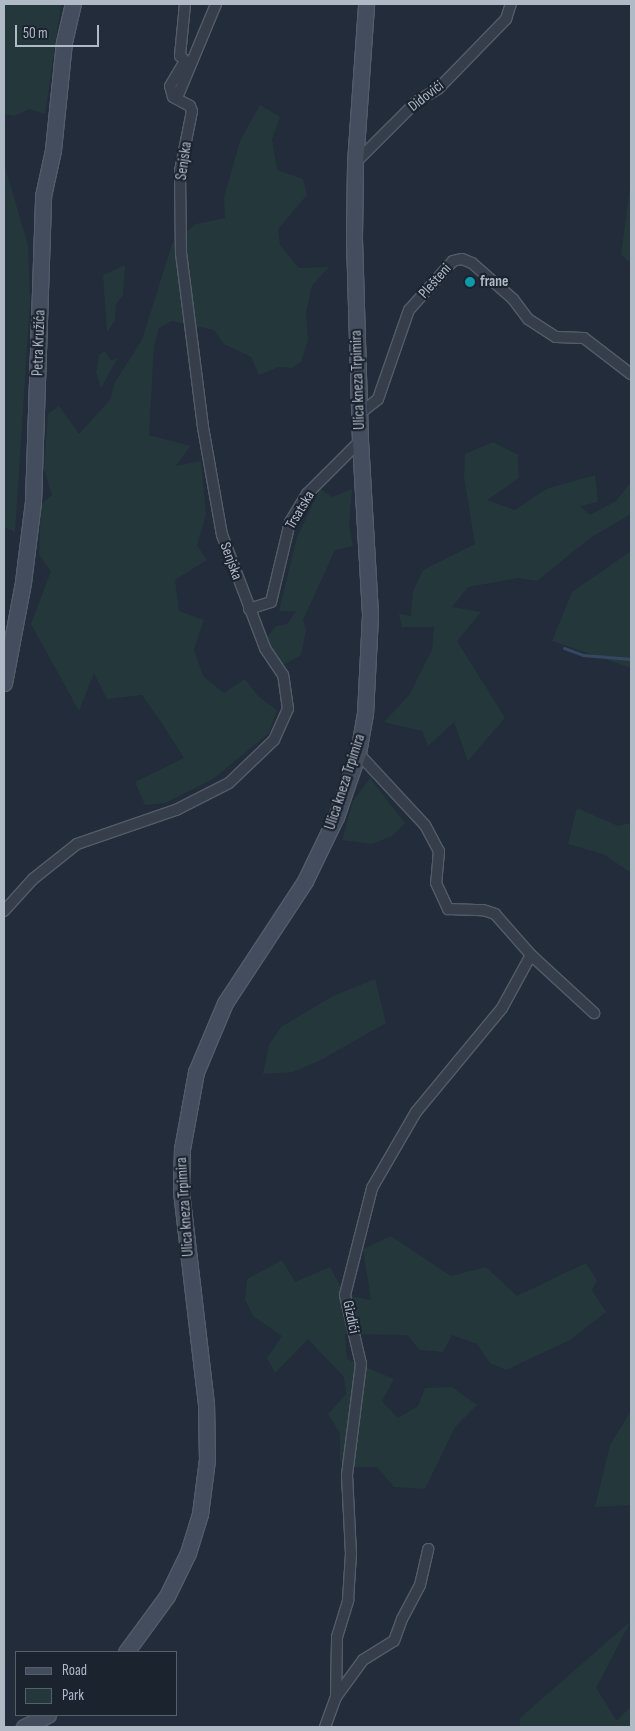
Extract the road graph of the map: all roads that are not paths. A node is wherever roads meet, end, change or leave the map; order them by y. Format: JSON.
{"nodes":[{"id":1,"x":73,"y":4,"type":"edge"},
{"id":2,"x":185,"y":4,"type":"edge"},
{"id":3,"x":216,"y":4,"type":"edge"},
{"id":4,"x":366,"y":4,"type":"edge"},
{"id":5,"x":511,"y":4,"type":"edge"},
{"id":6,"x":188,"y":64,"type":"junction"},
{"id":7,"x":179,"y":93,"type":"dead end"},
{"id":8,"x":355,"y":163,"type":"junction"},
{"id":9,"x":631,"y":374,"type":"edge"},
{"id":10,"x":360,"y":414,"type":"junction"},
{"id":11,"x":360,"y":441,"type":"junction"},
{"id":12,"x":249,"y":609,"type":"junction"},
{"id":13,"x":4,"y":683,"type":"edge"},
{"id":14,"x":358,"y":753,"type":"junction"},
{"id":15,"x":4,"y":911,"type":"edge"},
{"id":16,"x":531,"y":955,"type":"junction"},
{"id":17,"x":594,"y":1013,"type":"dead end"},
{"id":18,"x":428,"y":1549,"type":"dead end"},
{"id":19,"x":127,"y":1651,"type":"edge"},
{"id":20,"x":336,"y":1697,"type":"junction"},
{"id":21,"x":46,"y":1716,"type":"edge"},
{"id":22,"x":24,"y":1727,"type":"edge"},
{"id":23,"x":325,"y":1727,"type":"edge"}],
"edges":[{"from":1,"to":13,"type":"main road","name":"Petra Kružića"},
{"from":2,"to":6,"type":"street"},
{"from":3,"to":6,"type":"street"},
{"from":4,"to":8,"type":"main road","name":"Ulica kneza Trpimira"},
{"from":5,"to":8,"type":"street","name":"Didovići"},
{"from":6,"to":7,"type":"street"},
{"from":6,"to":12,"type":"street","name":"Senjska"},
{"from":8,"to":10,"type":"main road","name":"Ulica kneza Trpimira"},
{"from":9,"to":10,"type":"street","name":"Plešteni"},
{"from":10,"to":11,"type":"main road","name":"Ulica kneza Trpimira"},
{"from":11,"to":12,"type":"street","name":"Trsatska"},
{"from":11,"to":14,"type":"main road","name":"Ulica kneza Trpimira"},
{"from":12,"to":15,"type":"street","name":"Senjska"},
{"from":14,"to":16,"type":"street"},
{"from":14,"to":19,"type":"main road","name":"Ulica kneza Trpimira"},
{"from":16,"to":17,"type":"street"},
{"from":16,"to":20,"type":"street","name":"Gizdići"},
{"from":18,"to":20,"type":"street"},
{"from":20,"to":23,"type":"street","name":"Gizdići"},
{"from":21,"to":22,"type":"main road"}]}
